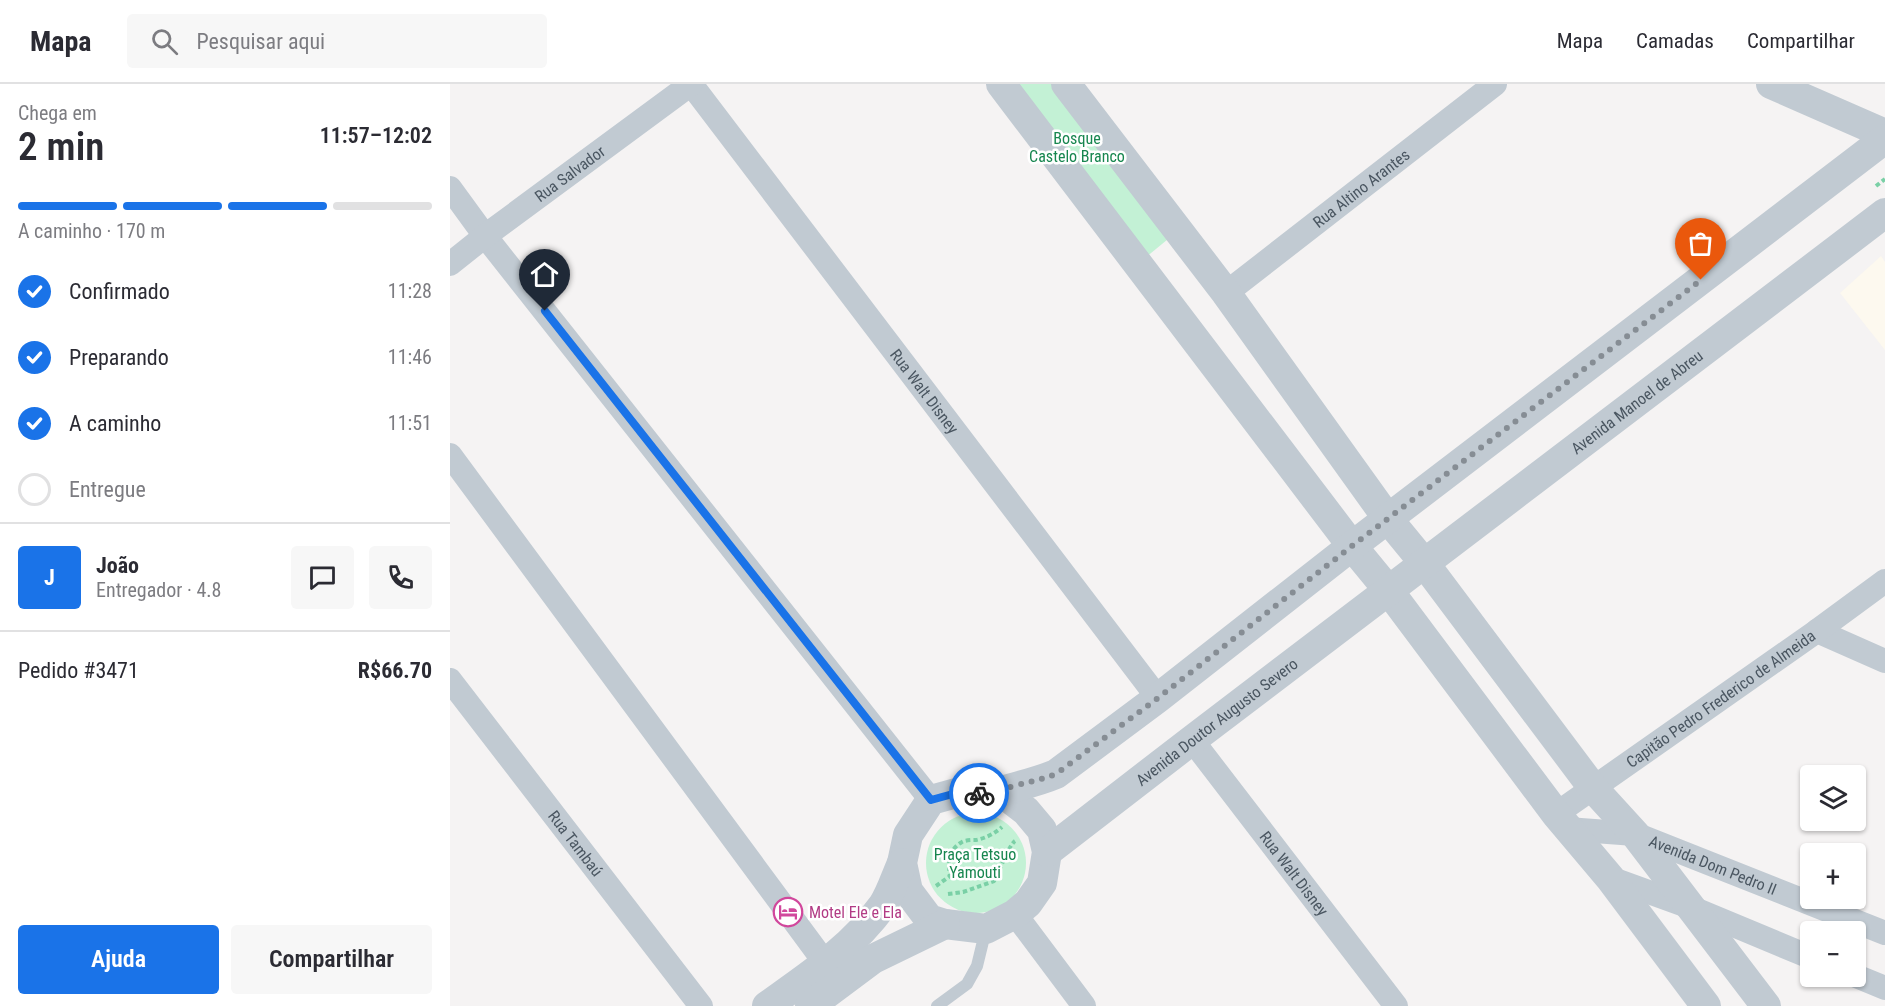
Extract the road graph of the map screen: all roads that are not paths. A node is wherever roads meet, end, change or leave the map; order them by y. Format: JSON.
{"nodes":[{"id":1,"x":691,"y":84,"type":"edge"},
{"id":2,"x":1001,"y":84,"type":"edge"},
{"id":3,"x":1066,"y":84,"type":"edge"},
{"id":4,"x":1495,"y":84,"type":"edge"},
{"id":5,"x":1772,"y":84,"type":"edge"},
{"id":6,"x":1885,"y":134,"type":"edge"},
{"id":7,"x":1885,"y":139,"type":"edge"},
{"id":8,"x":450,"y":188,"type":"edge"},
{"id":9,"x":1885,"y":213,"type":"edge"},
{"id":10,"x":485,"y":236,"type":"junction"},
{"id":11,"x":450,"y":264,"type":"edge"},
{"id":12,"x":1227,"y":293,"type":"junction"},
{"id":13,"x":450,"y":454,"type":"edge"},
{"id":14,"x":1388,"y":519,"type":"junction"},
{"id":15,"x":1352,"y":546,"type":"junction"},
{"id":16,"x":1425,"y":564,"type":"junction"},
{"id":17,"x":1885,"y":581,"type":"edge"},
{"id":18,"x":1389,"y":591,"type":"junction"},
{"id":19,"x":1817,"y":631,"type":"junction"},
{"id":20,"x":1885,"y":660,"type":"edge"},
{"id":21,"x":450,"y":680,"type":"edge"},
{"id":22,"x":1158,"y":698,"type":"junction"},
{"id":23,"x":1192,"y":740,"type":"junction"},
{"id":24,"x":1593,"y":788,"type":"junction"},
{"id":25,"x":991,"y":794,"type":"junction"},
{"id":26,"x":931,"y":800,"type":"junction"},
{"id":27,"x":1562,"y":821,"type":"junction"},
{"id":28,"x":1635,"y":834,"type":"junction"},
{"id":29,"x":1047,"y":852,"type":"junction"},
{"id":30,"x":902,"y":863,"type":"junction"},
{"id":31,"x":1610,"y":878,"type":"junction"},
{"id":32,"x":1690,"y":907,"type":"junction"},
{"id":33,"x":1015,"y":914,"type":"junction"},
{"id":34,"x":945,"y":924,"type":"junction"},
{"id":35,"x":986,"y":929,"type":"junction"},
{"id":36,"x":1885,"y":933,"type":"edge"},
{"id":37,"x":1800,"y":953,"type":"edge"},
{"id":38,"x":826,"y":964,"type":"junction"},
{"id":39,"x":1866,"y":980,"type":"edge"},
{"id":40,"x":1885,"y":988,"type":"edge"},
{"id":41,"x":701,"y":1006,"type":"edge"},
{"id":42,"x":767,"y":1006,"type":"edge"},
{"id":43,"x":810,"y":1006,"type":"edge"},
{"id":44,"x":937,"y":1006,"type":"edge"},
{"id":45,"x":1084,"y":1006,"type":"edge"},
{"id":46,"x":1396,"y":1006,"type":"edge"},
{"id":47,"x":1706,"y":1006,"type":"edge"},
{"id":48,"x":1766,"y":1006,"type":"edge"}],
"edges":[{"from":1,"to":10,"type":"street","name":"Rua Salvador"},
{"from":1,"to":22,"type":"street","name":"Rua Walt Disney"},
{"from":2,"to":15,"type":"street"},
{"from":3,"to":12,"type":"street"},
{"from":4,"to":12,"type":"street","name":"Rua Altino Arantes"},
{"from":5,"to":6,"type":"street"},
{"from":7,"to":14,"type":"street"},
{"from":8,"to":10,"type":"street"},
{"from":9,"to":16,"type":"street","name":"Avenida Manoel de Abreu"},
{"from":10,"to":11,"type":"street","name":"Rua Salvador"},
{"from":10,"to":26,"type":"street"},
{"from":12,"to":14,"type":"street"},
{"from":13,"to":38,"type":"street"},
{"from":14,"to":15,"type":"street"},
{"from":14,"to":16,"type":"street"},
{"from":15,"to":18,"type":"street"},
{"from":15,"to":22,"type":"street"},
{"from":16,"to":18,"type":"street","name":"Avenida Manoel de Abreu"},
{"from":16,"to":24,"type":"street"},
{"from":17,"to":19,"type":"street","name":"Capitão Pedro Frederico de Almeida"},
{"from":18,"to":23,"type":"street","name":"Avenida Doutor Augusto Severo"},
{"from":18,"to":27,"type":"street"},
{"from":19,"to":20,"type":"street"},
{"from":19,"to":24,"type":"street","name":"Capitão Pedro Frederico de Almeida"},
{"from":21,"to":41,"type":"street","name":"Rua Tambaú"},
{"from":22,"to":25,"type":"street"},
{"from":23,"to":29,"type":"street","name":"Avenida Doutor Augusto Severo"},
{"from":23,"to":46,"type":"street","name":"Rua Walt Disney"},
{"from":24,"to":27,"type":"street","name":"Capitão Pedro Frederico de Almeida"},
{"from":24,"to":28,"type":"street"},
{"from":25,"to":26,"type":"street"},
{"from":25,"to":29,"type":"street"},
{"from":26,"to":30,"type":"street"},
{"from":27,"to":28,"type":"street","name":"Avenida Dom Pedro II"},
{"from":27,"to":31,"type":"street"},
{"from":28,"to":32,"type":"street"},
{"from":28,"to":36,"type":"street","name":"Avenida Dom Pedro II"},
{"from":29,"to":33,"type":"street"},
{"from":30,"to":34,"type":"street"},
{"from":30,"to":38,"type":"street"},
{"from":31,"to":32,"type":"street"},
{"from":31,"to":47,"type":"street"},
{"from":32,"to":37,"type":"street"},
{"from":32,"to":48,"type":"street"},
{"from":33,"to":35,"type":"street"},
{"from":33,"to":45,"type":"street"},
{"from":34,"to":35,"type":"street"},
{"from":34,"to":43,"type":"street"},
{"from":35,"to":44,"type":"lane"},
{"from":38,"to":42,"type":"street"},
{"from":39,"to":40,"type":"street"}]}
